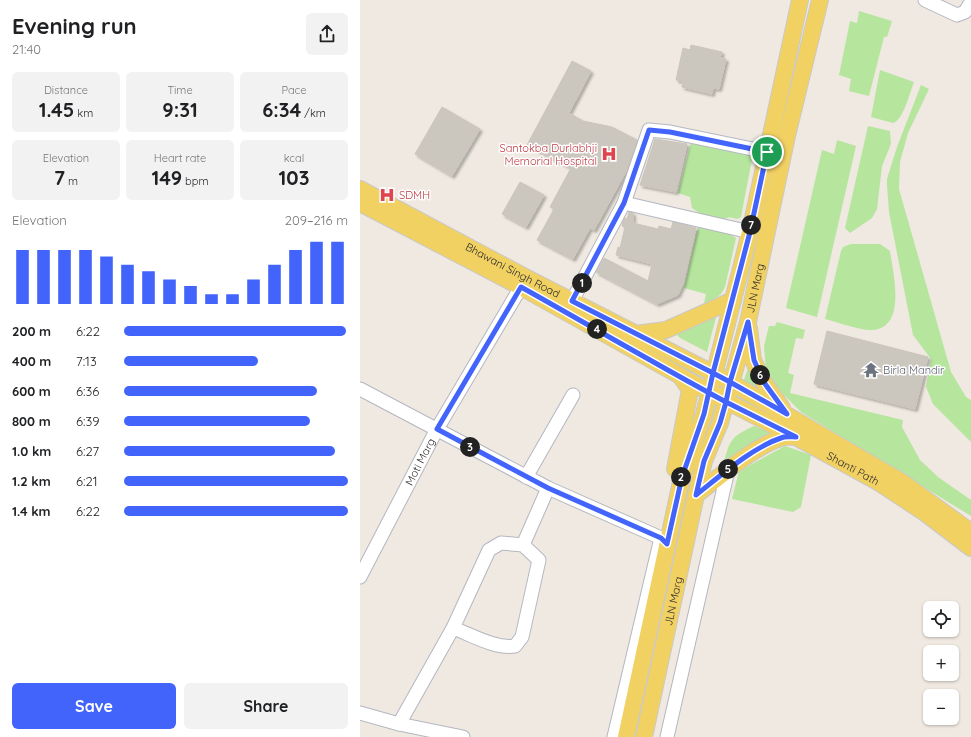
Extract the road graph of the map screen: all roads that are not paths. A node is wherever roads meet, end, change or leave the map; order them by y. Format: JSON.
{"nodes":[{"id":1,"x":800,"y":0,"type":"edge"},
{"id":2,"x":820,"y":0,"type":"edge"},
{"id":3,"x":924,"y":0,"type":"edge"},
{"id":4,"x":971,"y":2,"type":"edge"},
{"id":5,"x":767,"y":152,"type":"junction"},
{"id":6,"x":360,"y":189,"type":"edge"},
{"id":7,"x":360,"y":202,"type":"edge"},
{"id":8,"x":624,"y":203,"type":"junction"},
{"id":9,"x":750,"y":232,"type":"junction"},
{"id":10,"x":521,"y":287,"type":"junction"},
{"id":11,"x":733,"y":300,"type":"junction"},
{"id":12,"x":572,"y":301,"type":"junction"},
{"id":13,"x":748,"y":322,"type":"junction"},
{"id":14,"x":636,"y":334,"type":"junction"},
{"id":15,"x":677,"y":373,"type":"junction"},
{"id":16,"x":713,"y":373,"type":"junction"},
{"id":17,"x":730,"y":382,"type":"junction"},
{"id":18,"x":360,"y":389,"type":"edge"},
{"id":19,"x":709,"y":392,"type":"junction"},
{"id":20,"x":573,"y":395,"type":"dead end"},
{"id":21,"x":726,"y":402,"type":"junction"},
{"id":22,"x":787,"y":414,"type":"junction"},
{"id":23,"x":437,"y":429,"type":"junction"},
{"id":24,"x":796,"y":437,"type":"junction"},
{"id":25,"x":728,"y":470,"type":"junction"},
{"id":26,"x":526,"y":477,"type":"junction"},
{"id":27,"x":548,"y":488,"type":"junction"},
{"id":28,"x":696,"y":495,"type":"junction"},
{"id":29,"x":971,"y":532,"type":"edge"},
{"id":30,"x":664,"y":541,"type":"junction"},
{"id":31,"x":522,"y":545,"type":"junction"},
{"id":32,"x":971,"y":548,"type":"edge"},
{"id":33,"x":360,"y":577,"type":"edge"},
{"id":34,"x":453,"y":628,"type":"junction"},
{"id":35,"x":360,"y":713,"type":"edge"},
{"id":36,"x":399,"y":724,"type":"junction"},
{"id":37,"x":463,"y":737,"type":"edge"},
{"id":38,"x":614,"y":737,"type":"edge"},
{"id":39,"x":626,"y":737,"type":"edge"},
{"id":40,"x":644,"y":737,"type":"edge"},
{"id":41,"x":667,"y":737,"type":"edge"}],
"edges":[{"from":1,"to":5,"type":"main road","name":"JLN Marg"},
{"from":2,"to":13,"type":"main road","name":"JLN Marg"},
{"from":3,"to":4,"type":"street"},
{"from":5,"to":8,"type":"street"},
{"from":5,"to":9,"type":"main road","name":"JLN Marg"},
{"from":6,"to":12,"type":"main road","name":"Bhawani Singh Road"},
{"from":7,"to":10,"type":"main road","name":"Bhawani Singh Road"},
{"from":8,"to":9,"type":"street"},
{"from":8,"to":12,"type":"street"},
{"from":9,"to":11,"type":"main road","name":"JLN Marg"},
{"from":10,"to":15,"type":"main road","name":"Bhawani Singh Road"},
{"from":10,"to":23,"type":"street","name":"Moti Marg"},
{"from":11,"to":14,"type":"main road"},
{"from":11,"to":16,"type":"main road","name":"JLN Marg"},
{"from":12,"to":14,"type":"main road","name":"Bhawani Singh Road"},
{"from":13,"to":17,"type":"main road","name":"JLN Marg"},
{"from":13,"to":22,"type":"main road"},
{"from":14,"to":16,"type":"main road","name":"Bhawani Singh Road"},
{"from":15,"to":19,"type":"main road","name":"Bhawani Singh Road"},
{"from":15,"to":30,"type":"main road"},
{"from":16,"to":17,"type":"main road","name":"Bhawani Singh Road"},
{"from":16,"to":19,"type":"main road","name":"JLN Marg"},
{"from":17,"to":21,"type":"main road","name":"JLN Marg"},
{"from":17,"to":22,"type":"main road","name":"Bhawani Singh Road"},
{"from":18,"to":23,"type":"street"},
{"from":19,"to":21,"type":"main road","name":"Bhawani Singh Road"},
{"from":19,"to":30,"type":"main road","name":"JLN Marg"},
{"from":20,"to":26,"type":"street"},
{"from":21,"to":24,"type":"main road","name":"Shanti Path"},
{"from":21,"to":28,"type":"main road","name":"JLN Marg"},
{"from":22,"to":29,"type":"main road","name":"Bhawani Singh Road"},
{"from":23,"to":26,"type":"street"},
{"from":23,"to":33,"type":"street","name":"Moti Marg"},
{"from":24,"to":25,"type":"main road"},
{"from":24,"to":32,"type":"main road","name":"Shanti Path"},
{"from":25,"to":28,"type":"main road"},
{"from":25,"to":41,"type":"street"},
{"from":26,"to":27,"type":"street"},
{"from":27,"to":30,"type":"street"},
{"from":27,"to":31,"type":"street"},
{"from":28,"to":40,"type":"main road","name":"JLN Marg"},
{"from":30,"to":38,"type":"street"},
{"from":30,"to":39,"type":"main road","name":"JLN Marg"},
{"from":31,"to":34,"type":"street"},
{"from":31,"to":34,"type":"street"},
{"from":34,"to":36,"type":"street"},
{"from":35,"to":36,"type":"street"},
{"from":36,"to":37,"type":"street"}]}
